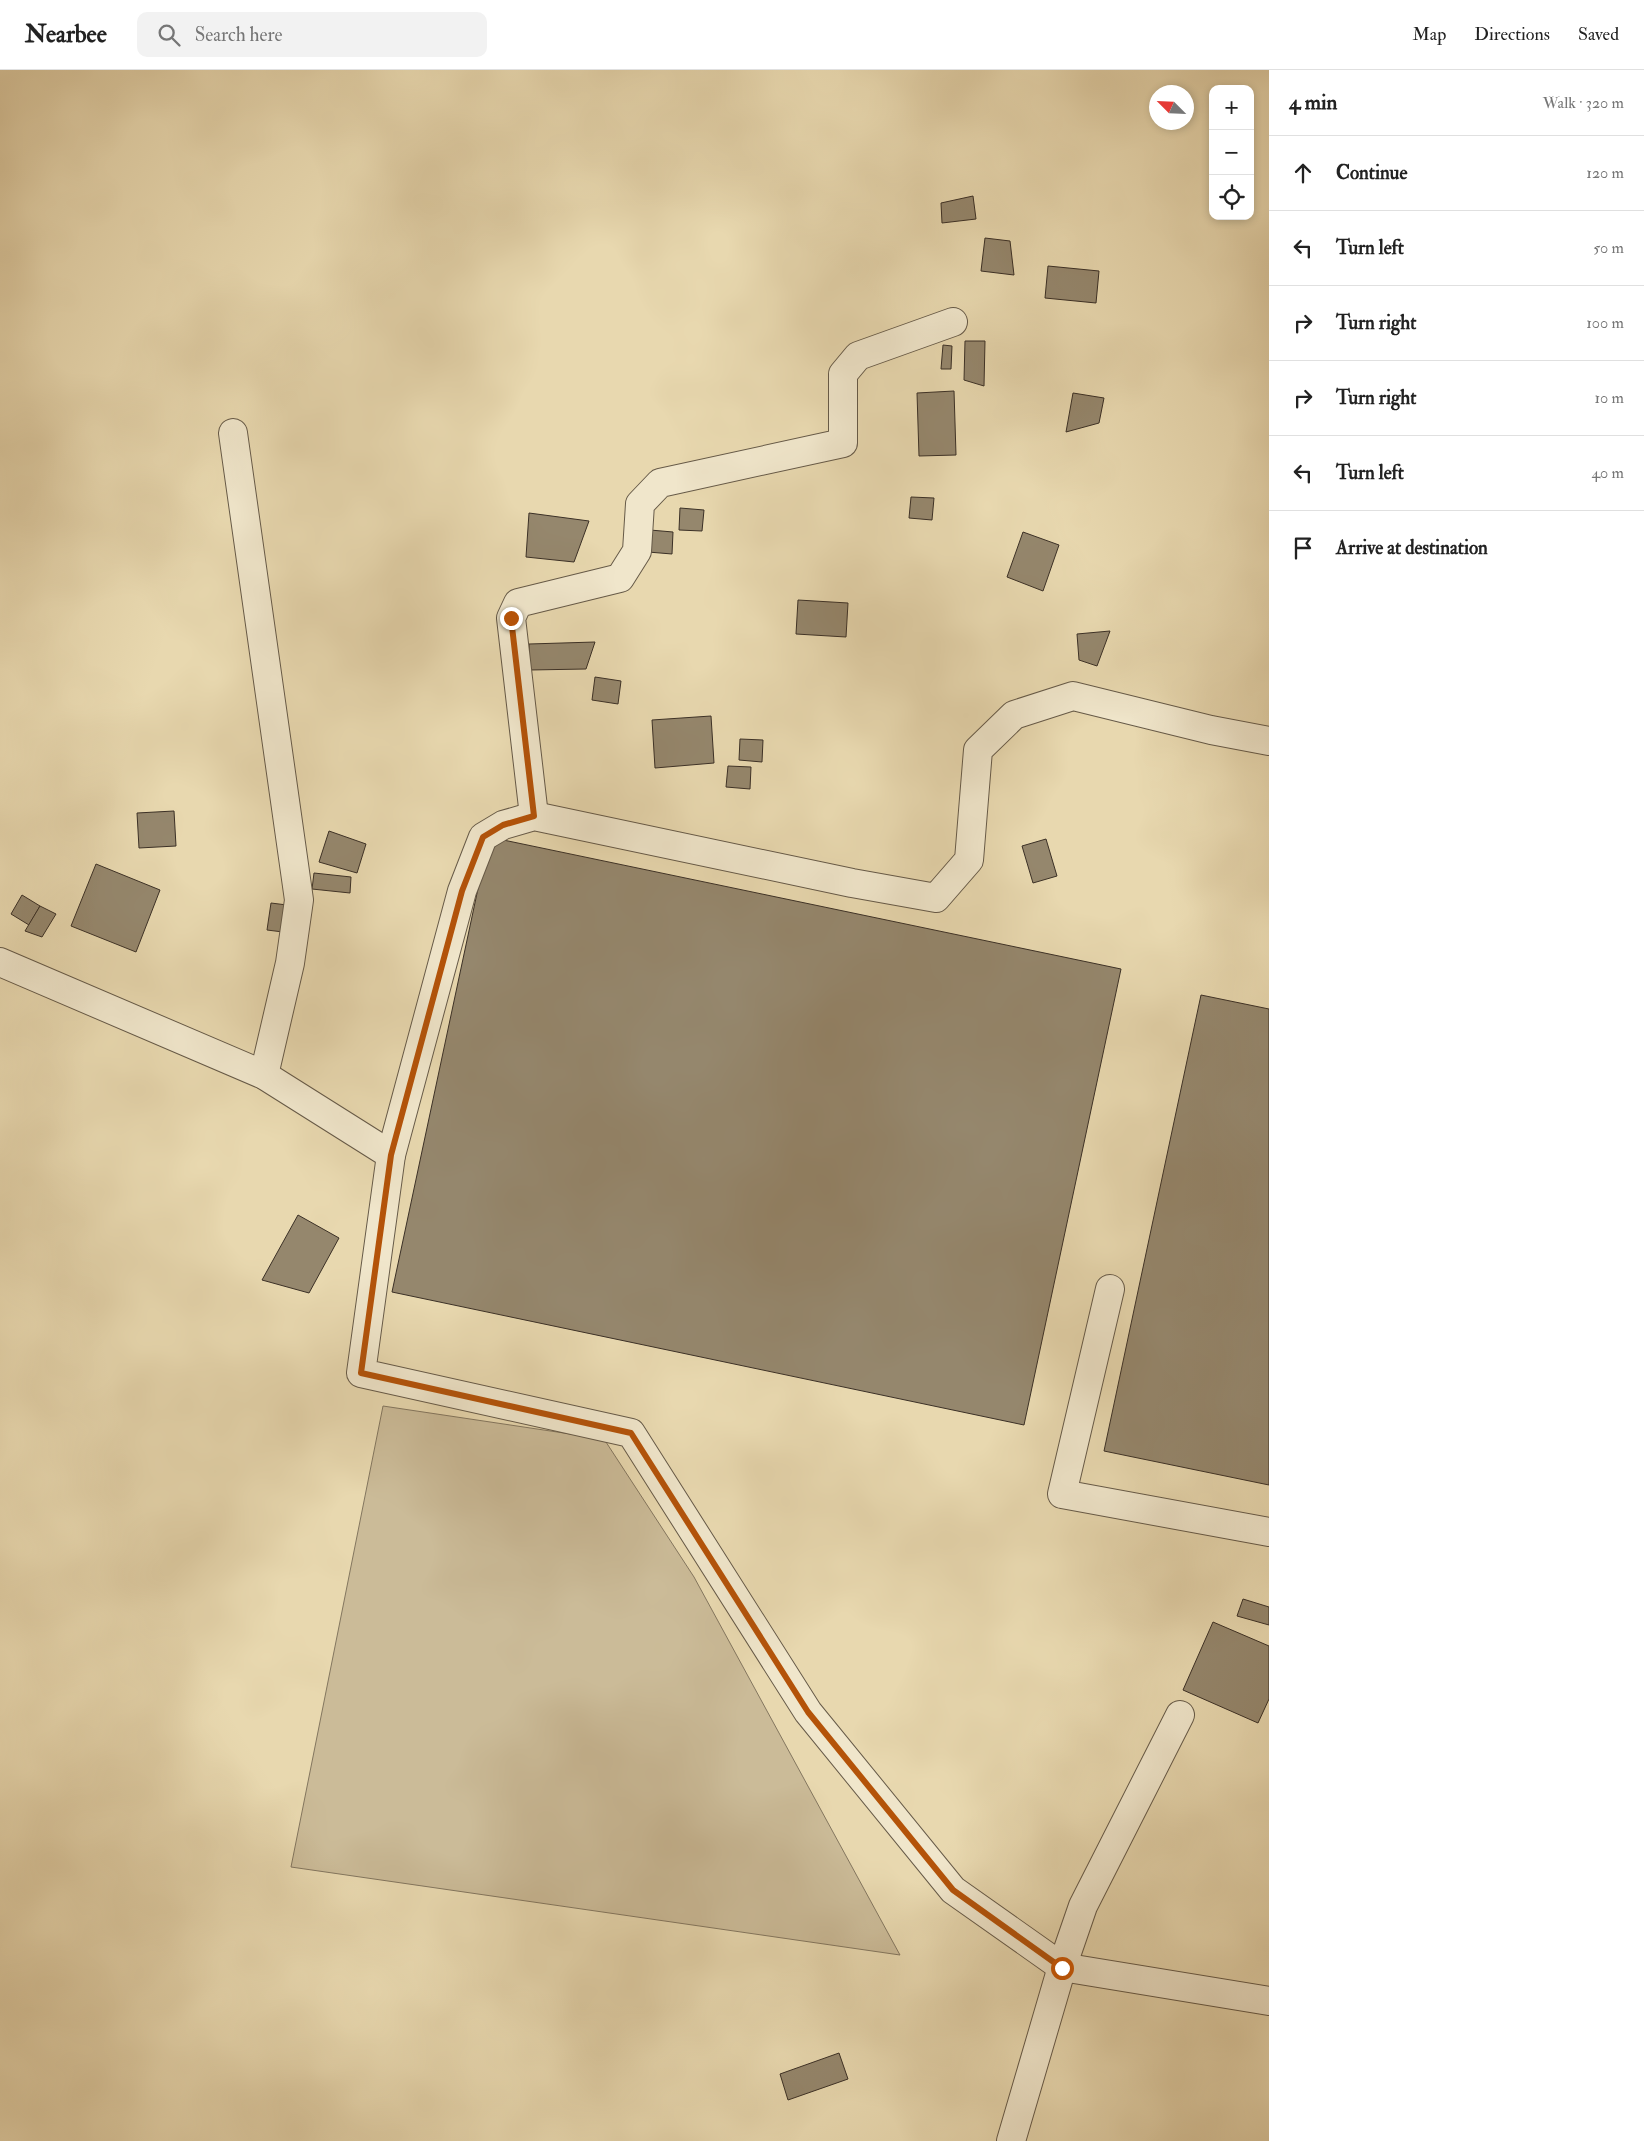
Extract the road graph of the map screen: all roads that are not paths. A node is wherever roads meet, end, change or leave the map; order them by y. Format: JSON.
{"nodes":[{"id":1,"x":953,"y":322,"type":"dead end"},
{"id":2,"x":233,"y":433,"type":"dead end"},
{"id":3,"x":1269,"y":741,"type":"edge"},
{"id":4,"x":534,"y":816,"type":"junction"},
{"id":5,"x":0,"y":962,"type":"edge"},
{"id":6,"x":264,"y":1075,"type":"junction"},
{"id":7,"x":391,"y":1155,"type":"junction"},
{"id":8,"x":1110,"y":1289,"type":"dead end"},
{"id":9,"x":1269,"y":1532,"type":"edge"},
{"id":10,"x":1180,"y":1716,"type":"dead end"},
{"id":11,"x":1062,"y":1968,"type":"junction"},
{"id":12,"x":1269,"y":2000,"type":"edge"},
{"id":13,"x":1011,"y":2141,"type":"edge"}],
"edges":[{"from":1,"to":4,"type":"street"},
{"from":2,"to":6,"type":"street"},
{"from":3,"to":4,"type":"street"},
{"from":4,"to":7,"type":"street"},
{"from":5,"to":6,"type":"street"},
{"from":6,"to":7,"type":"street"},
{"from":7,"to":11,"type":"street"},
{"from":8,"to":9,"type":"street"},
{"from":10,"to":11,"type":"street"},
{"from":11,"to":12,"type":"street"},
{"from":11,"to":13,"type":"street"}]}
